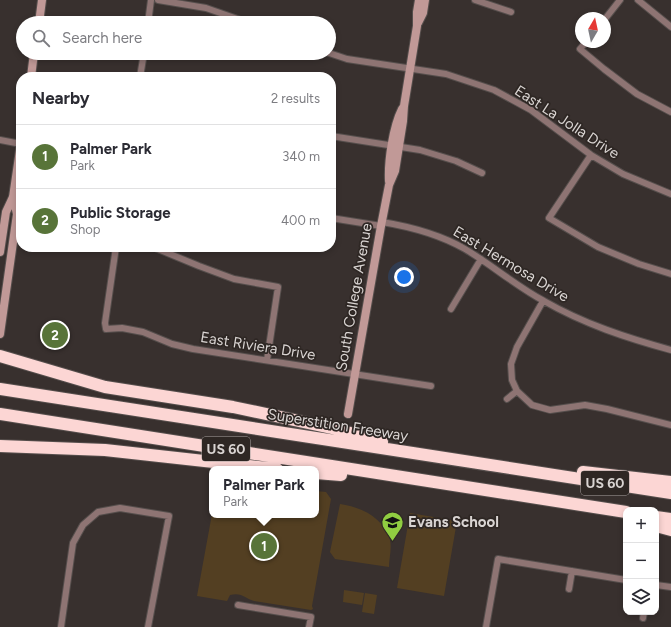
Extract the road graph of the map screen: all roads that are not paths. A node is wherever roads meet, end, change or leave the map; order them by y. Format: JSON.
{"nodes":[{"id":1,"x":42,"y":0,"type":"edge"},
{"id":2,"x":151,"y":0,"type":"edge"},
{"id":3,"x":158,"y":0,"type":"edge"},
{"id":4,"x":419,"y":0,"type":"edge"},
{"id":5,"x":425,"y":0,"type":"edge"},
{"id":6,"x":475,"y":0,"type":"edge"},
{"id":7,"x":620,"y":0,"type":"edge"},
{"id":8,"x":638,"y":0,"type":"edge"},
{"id":9,"x":511,"y":12,"type":"dead end"},
{"id":10,"x":610,"y":12,"type":"edge"},
{"id":11,"x":40,"y":16,"type":"edge"},
{"id":12,"x":149,"y":16,"type":"edge"},
{"id":13,"x":229,"y":16,"type":"edge"},
{"id":14,"x":417,"y":26,"type":"junction"},
{"id":15,"x":671,"y":27,"type":"edge"},
{"id":16,"x":581,"y":48,"type":"edge"},
{"id":17,"x":336,"y":55,"type":"edge"},
{"id":18,"x":33,"y":60,"type":"edge"},
{"id":19,"x":143,"y":60,"type":"edge"},
{"id":20,"x":410,"y":68,"type":"junction"},
{"id":21,"x":32,"y":72,"type":"edge"},
{"id":22,"x":141,"y":72,"type":"edge"},
{"id":23,"x":671,"y":112,"type":"edge"},
{"id":24,"x":336,"y":137,"type":"edge"},
{"id":25,"x":0,"y":140,"type":"edge"},
{"id":26,"x":16,"y":143,"type":"edge"},
{"id":27,"x":396,"y":147,"type":"junction"},
{"id":28,"x":591,"y":155,"type":"junction"},
{"id":29,"x":482,"y":173,"type":"dead end"},
{"id":30,"x":16,"y":182,"type":"edge"},
{"id":31,"x":671,"y":194,"type":"edge"},
{"id":32,"x":14,"y":197,"type":"junction"},
{"id":33,"x":336,"y":219,"type":"edge"},
{"id":34,"x":381,"y":224,"type":"junction"},
{"id":35,"x":0,"y":252,"type":"edge"},
{"id":36,"x":115,"y":252,"type":"edge"},
{"id":37,"x":166,"y":252,"type":"edge"},
{"id":38,"x":481,"y":260,"type":"junction"},
{"id":39,"x":671,"y":274,"type":"edge"},
{"id":40,"x":543,"y":301,"type":"junction"},
{"id":41,"x":451,"y":309,"type":"dead end"},
{"id":42,"x":0,"y":334,"type":"edge"},
{"id":43,"x":671,"y":350,"type":"edge"},
{"id":44,"x":0,"y":356,"type":"edge"},
{"id":45,"x":266,"y":360,"type":"junction"},
{"id":46,"x":354,"y":374,"type":"junction"},
{"id":47,"x":431,"y":386,"type":"dead end"},
{"id":48,"x":0,"y":389,"type":"edge"},
{"id":49,"x":517,"y":391,"type":"junction"},
{"id":50,"x":506,"y":399,"type":"dead end"},
{"id":51,"x":0,"y":414,"type":"edge"},
{"id":52,"x":348,"y":414,"type":"dead end"},
{"id":53,"x":671,"y":426,"type":"edge"},
{"id":54,"x":0,"y":446,"type":"edge"},
{"id":55,"x":440,"y":457,"type":"junction"},
{"id":56,"x":250,"y":466,"type":"edge"},
{"id":57,"x":319,"y":473,"type":"edge"},
{"id":58,"x":539,"y":473,"type":"junction"},
{"id":59,"x":671,"y":482,"type":"edge"},
{"id":60,"x":452,"y":485,"type":"junction"},
{"id":61,"x":671,"y":493,"type":"edge"},
{"id":62,"x":550,"y":501,"type":"junction"},
{"id":63,"x":623,"y":512,"type":"edge"},
{"id":64,"x":659,"y":517,"type":"edge"},
{"id":65,"x":623,"y":518,"type":"edge"},
{"id":66,"x":671,"y":519,"type":"edge"},
{"id":67,"x":659,"y":527,"type":"edge"},
{"id":68,"x":671,"y":530,"type":"edge"},
{"id":69,"x":572,"y":571,"type":"junction"},
{"id":70,"x":623,"y":580,"type":"edge"},
{"id":71,"x":659,"y":585,"type":"edge"},
{"id":72,"x":671,"y":587,"type":"edge"},
{"id":73,"x":569,"y":588,"type":"dead end"},
{"id":74,"x":238,"y":605,"type":"dead end"},
{"id":75,"x":61,"y":627,"type":"edge"},
{"id":76,"x":148,"y":627,"type":"edge"},
{"id":77,"x":309,"y":627,"type":"edge"},
{"id":78,"x":486,"y":627,"type":"edge"}],
"edges":[{"from":1,"to":11,"type":"street"},
{"from":2,"to":12,"type":"street"},
{"from":3,"to":13,"type":"street"},
{"from":4,"to":14,"type":"street","name":"South College Avenue"},
{"from":5,"to":14,"type":"street","name":"South College Avenue"},
{"from":6,"to":9,"type":"street"},
{"from":7,"to":10,"type":"street"},
{"from":8,"to":15,"type":"street"},
{"from":14,"to":20,"type":"street","name":"South College Avenue"},
{"from":16,"to":23,"type":"street"},
{"from":17,"to":20,"type":"street","name":"East La Jolla Drive"},
{"from":18,"to":21,"type":"street"},
{"from":19,"to":22,"type":"street"},
{"from":20,"to":27,"type":"street","name":"South College Avenue"},
{"from":20,"to":28,"type":"street","name":"East La Jolla Drive"},
{"from":24,"to":27,"type":"street"},
{"from":25,"to":26,"type":"street"},
{"from":27,"to":29,"type":"street"},
{"from":27,"to":34,"type":"street","name":"South College Avenue"},
{"from":28,"to":31,"type":"street","name":"East La Jolla Drive"},
{"from":28,"to":39,"type":"street"},
{"from":30,"to":32,"type":"street"},
{"from":32,"to":35,"type":"street"},
{"from":32,"to":42,"type":"street"},
{"from":33,"to":34,"type":"street","name":"East Hermosa Drive"},
{"from":34,"to":38,"type":"street","name":"East Hermosa Drive"},
{"from":34,"to":46,"type":"street","name":"South College Avenue"},
{"from":36,"to":45,"type":"street","name":"East Riviera Drive"},
{"from":37,"to":45,"type":"street"},
{"from":38,"to":40,"type":"street","name":"East Hermosa Drive"},
{"from":38,"to":41,"type":"street"},
{"from":40,"to":43,"type":"street","name":"East Hermosa Drive"},
{"from":40,"to":49,"type":"street"},
{"from":44,"to":55,"type":"highway"},
{"from":45,"to":46,"type":"street","name":"East Riviera Drive"},
{"from":46,"to":47,"type":"street","name":"East Riviera Drive"},
{"from":46,"to":52,"type":"street","name":"South College Avenue"},
{"from":48,"to":55,"type":"highway","name":"Superstition Freeway","number":"US 60"},
{"from":49,"to":50,"type":"street"},
{"from":49,"to":53,"type":"street"},
{"from":51,"to":60,"type":"highway","number":"US 60"},
{"from":54,"to":56,"type":"highway"},
{"from":55,"to":58,"type":"highway","name":"Superstition Freeway","number":"US 60"},
{"from":57,"to":60,"type":"highway"},
{"from":58,"to":59,"type":"highway"},
{"from":58,"to":61,"type":"highway","name":"Superstition Freeway","number":"US 60"},
{"from":60,"to":62,"type":"highway","number":"US 60"},
{"from":62,"to":63,"type":"highway","number":"US 60"},
{"from":62,"to":65,"type":"highway"},
{"from":64,"to":66,"type":"highway"},
{"from":67,"to":68,"type":"highway"},
{"from":69,"to":70,"type":"street"},
{"from":69,"to":73,"type":"street"},
{"from":69,"to":78,"type":"street"},
{"from":71,"to":72,"type":"street"},
{"from":74,"to":77,"type":"street"},
{"from":75,"to":76,"type":"street"}]}
